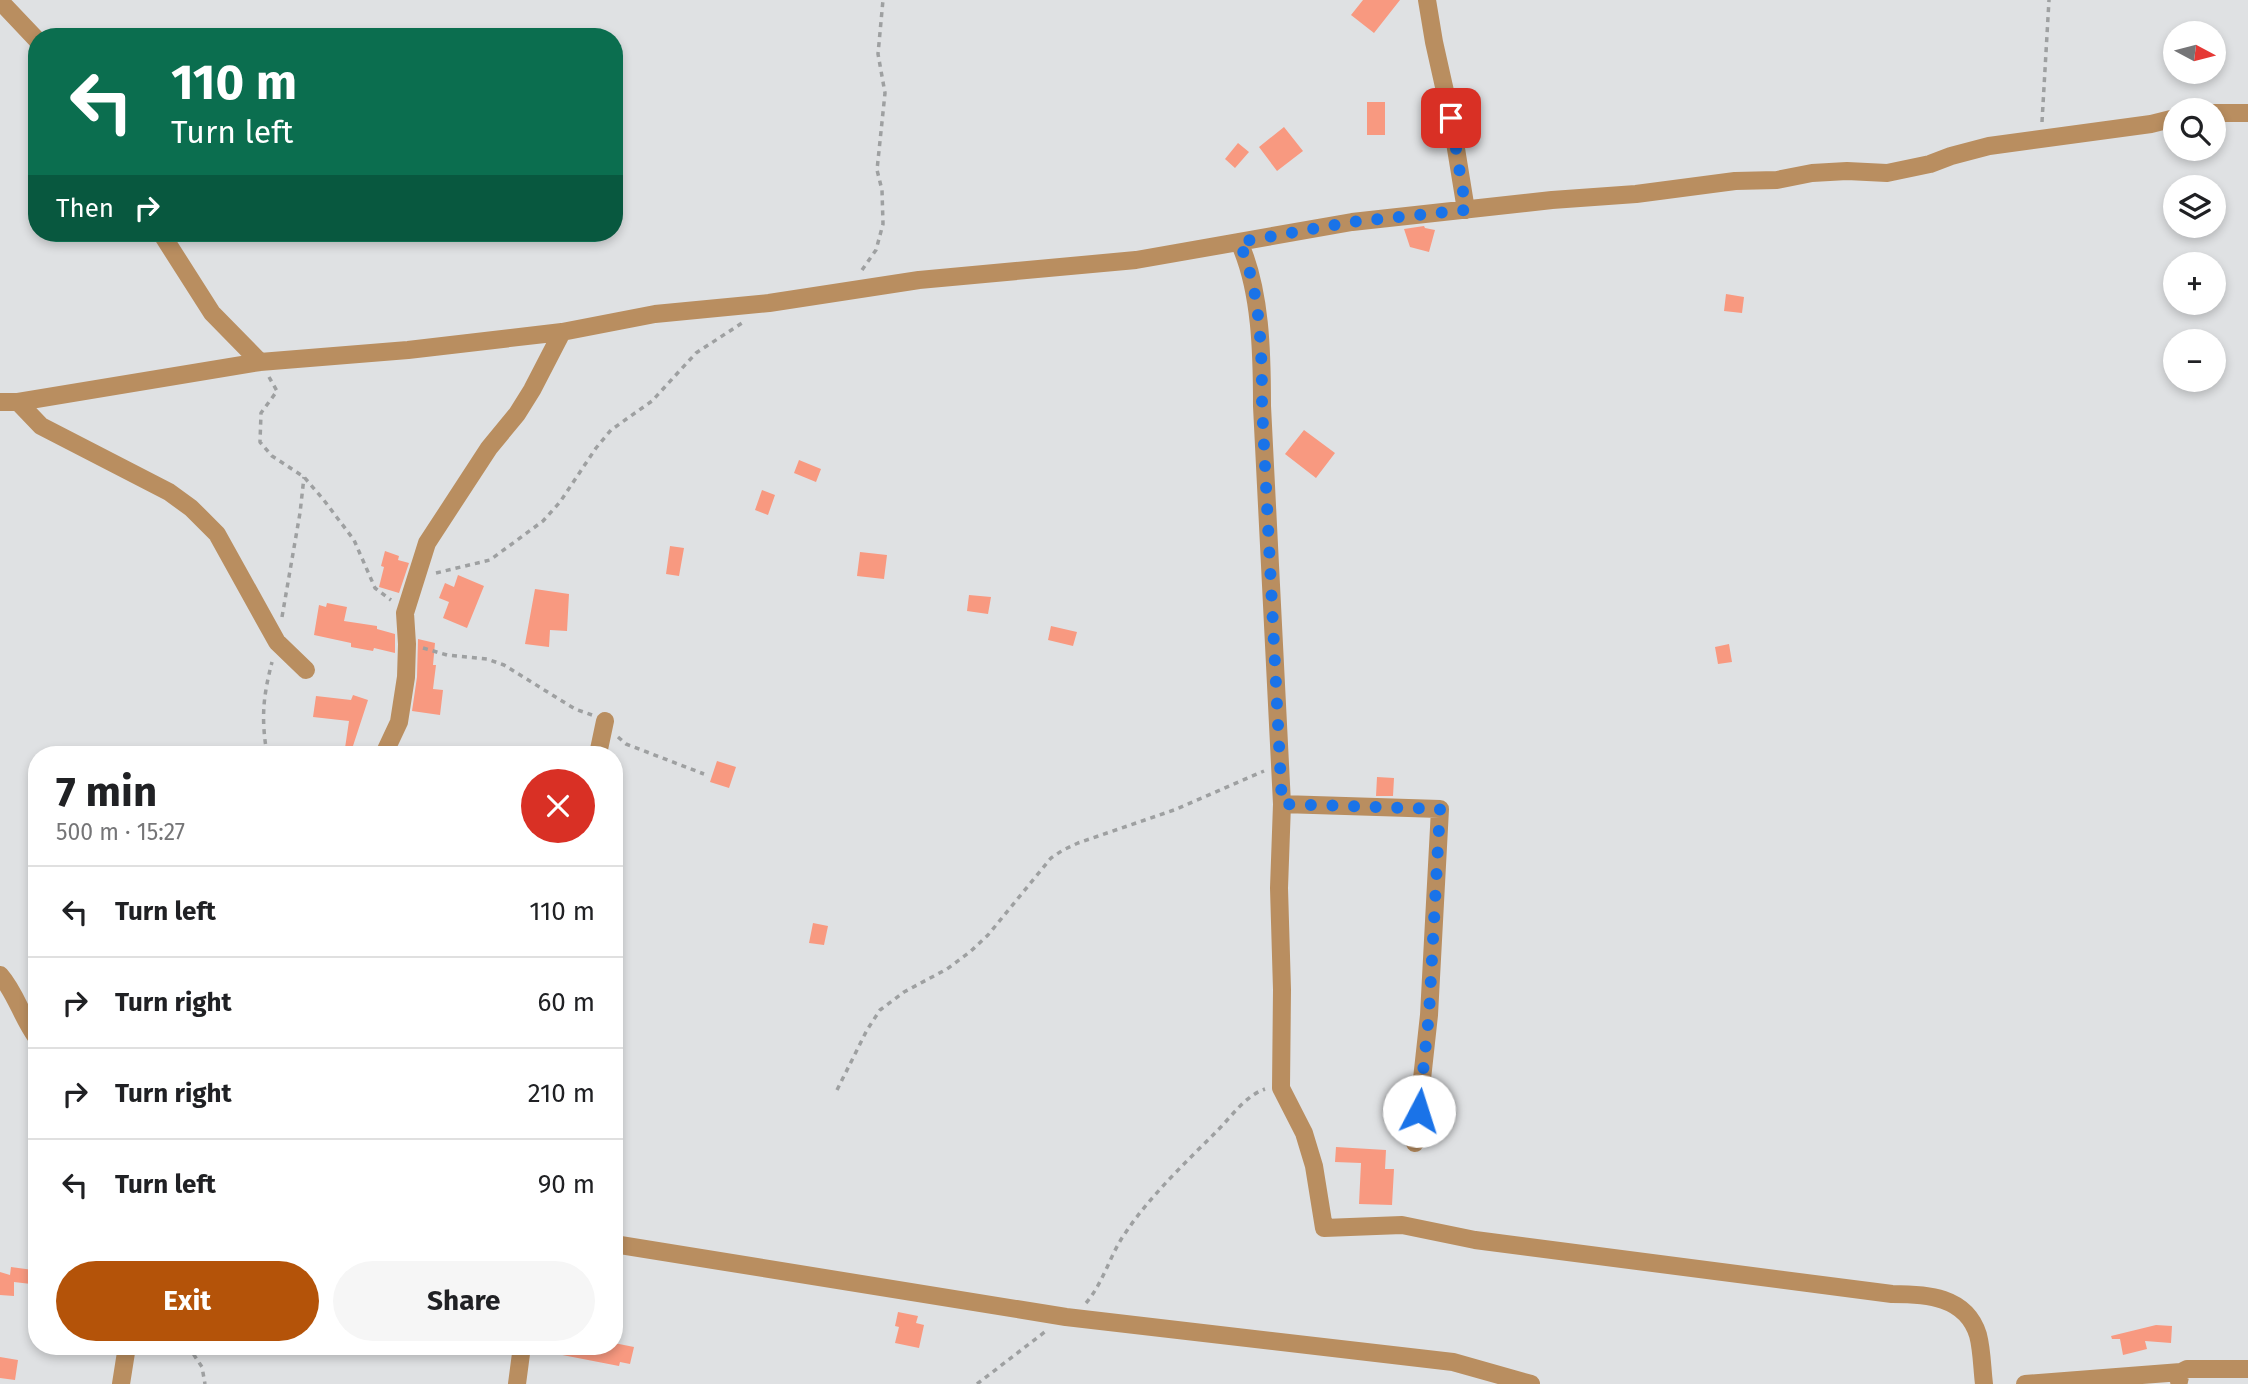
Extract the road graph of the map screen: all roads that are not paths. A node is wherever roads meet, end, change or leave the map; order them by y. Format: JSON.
{"nodes":[{"id":1,"x":1427,"y":0,"type":"edge"},
{"id":2,"x":4,"y":4,"type":"edge"},
{"id":3,"x":28,"y":30,"type":"edge"},
{"id":4,"x":2226,"y":113,"type":"edge"},
{"id":5,"x":2248,"y":113,"type":"edge"},
{"id":6,"x":2163,"y":120,"type":"edge"},
{"id":7,"x":1466,"y":210,"type":"junction"},
{"id":8,"x":167,"y":242,"type":"edge"},
{"id":9,"x":1239,"y":242,"type":"junction"},
{"id":10,"x":562,"y":332,"type":"junction"},
{"id":11,"x":260,"y":362,"type":"junction"},
{"id":12,"x":0,"y":402,"type":"edge"},
{"id":13,"x":18,"y":402,"type":"junction"},
{"id":14,"x":306,"y":670,"type":"dead end"},
{"id":15,"x":605,"y":722,"type":"road end"},
{"id":16,"x":388,"y":746,"type":"edge"},
{"id":17,"x":600,"y":746,"type":"edge"},
{"id":18,"x":1282,"y":804,"type":"junction"},
{"id":19,"x":0,"y":975,"type":"edge"},
{"id":20,"x":28,"y":1025,"type":"edge"},
{"id":21,"x":1415,"y":1143,"type":"dead end"},
{"id":22,"x":623,"y":1245,"type":"edge"},
{"id":23,"x":126,"y":1355,"type":"edge"},
{"id":24,"x":521,"y":1355,"type":"edge"},
{"id":25,"x":2248,"y":1369,"type":"edge"},
{"id":26,"x":2180,"y":1378,"type":"edge"},
{"id":27,"x":121,"y":1384,"type":"edge"},
{"id":28,"x":517,"y":1384,"type":"edge"},
{"id":29,"x":1531,"y":1384,"type":"edge"},
{"id":30,"x":1984,"y":1384,"type":"edge"},
{"id":31,"x":2025,"y":1384,"type":"edge"}],
"edges":[{"from":1,"to":7,"type":"street"},
{"from":2,"to":3,"type":"street"},
{"from":4,"to":5,"type":"street"},
{"from":6,"to":7,"type":"street"},
{"from":7,"to":9,"type":"street"},
{"from":8,"to":11,"type":"street"},
{"from":9,"to":10,"type":"street"},
{"from":9,"to":18,"type":"street"},
{"from":10,"to":11,"type":"street"},
{"from":10,"to":16,"type":"street"},
{"from":11,"to":13,"type":"street"},
{"from":12,"to":13,"type":"street"},
{"from":13,"to":14,"type":"street"},
{"from":15,"to":17,"type":"street"},
{"from":18,"to":21,"type":"street"},
{"from":18,"to":30,"type":"street"},
{"from":19,"to":20,"type":"street"},
{"from":22,"to":29,"type":"street"},
{"from":23,"to":27,"type":"street"},
{"from":24,"to":28,"type":"street"},
{"from":25,"to":26,"type":"street"},
{"from":26,"to":31,"type":"street"}]}
